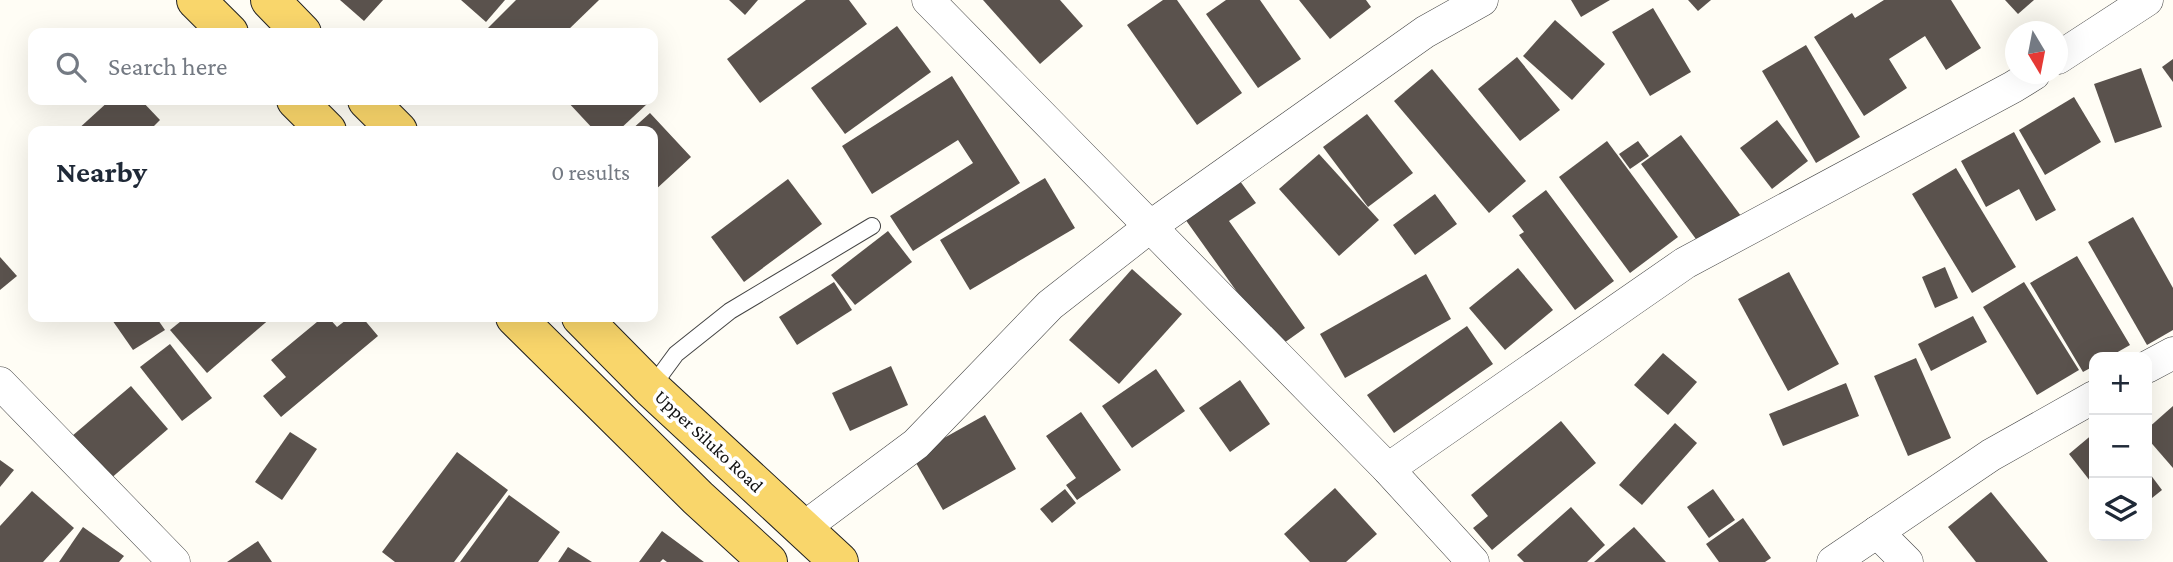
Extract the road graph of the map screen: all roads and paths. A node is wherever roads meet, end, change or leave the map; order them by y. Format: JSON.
{"nodes":[{"id":1,"x":196,"y":0,"type":"edge"},
{"id":2,"x":270,"y":0,"type":"edge"},
{"id":3,"x":928,"y":0,"type":"edge"},
{"id":4,"x":1482,"y":0,"type":"edge"},
{"id":5,"x":2147,"y":0,"type":"edge"},
{"id":6,"x":224,"y":28,"type":"edge"},
{"id":7,"x":297,"y":28,"type":"edge"},
{"id":8,"x":2068,"y":51,"type":"edge"},
{"id":9,"x":2018,"y":84,"type":"edge"},
{"id":10,"x":301,"y":105,"type":"edge"},
{"id":11,"x":372,"y":105,"type":"edge"},
{"id":12,"x":322,"y":126,"type":"edge"},
{"id":13,"x":393,"y":126,"type":"edge"},
{"id":14,"x":872,"y":226,"type":"dead end"},
{"id":15,"x":1151,"y":226,"type":"junction"},
{"id":16,"x":520,"y":322,"type":"edge"},
{"id":17,"x":585,"y":322,"type":"edge"},
{"id":18,"x":2173,"y":353,"type":"edge"},
{"id":19,"x":2152,"y":364,"type":"edge"},
{"id":20,"x":0,"y":383,"type":"edge"},
{"id":21,"x":652,"y":387,"type":"junction"},
{"id":22,"x":2089,"y":400,"type":"edge"},
{"id":23,"x":1388,"y":469,"type":"junction"},
{"id":24,"x":802,"y":529,"type":"junction"},
{"id":25,"x":1877,"y":532,"type":"junction"},
{"id":26,"x":174,"y":562,"type":"edge"},
{"id":27,"x":768,"y":562,"type":"edge"},
{"id":28,"x":839,"y":562,"type":"edge"},
{"id":29,"x":1473,"y":562,"type":"edge"},
{"id":30,"x":1833,"y":562,"type":"edge"},
{"id":31,"x":1907,"y":562,"type":"edge"}],
"edges":[{"from":1,"to":6,"type":"main road"},
{"from":2,"to":7,"type":"main road"},
{"from":3,"to":15,"type":"street"},
{"from":4,"to":15,"type":"street"},
{"from":5,"to":8,"type":"street"},
{"from":9,"to":23,"type":"street"},
{"from":10,"to":12,"type":"main road"},
{"from":11,"to":13,"type":"main road"},
{"from":14,"to":21,"type":"lane"},
{"from":15,"to":23,"type":"street"},
{"from":15,"to":24,"type":"street"},
{"from":16,"to":27,"type":"main road"},
{"from":17,"to":21,"type":"main road","name":"Upper Siluko Road"},
{"from":18,"to":19,"type":"street"},
{"from":20,"to":26,"type":"street"},
{"from":21,"to":24,"type":"main road","name":"Upper Siluko Road"},
{"from":22,"to":25,"type":"street"},
{"from":23,"to":29,"type":"street"},
{"from":24,"to":28,"type":"main road","name":"Upper Siluko Road"},
{"from":25,"to":30,"type":"street"},
{"from":25,"to":31,"type":"street"}]}
